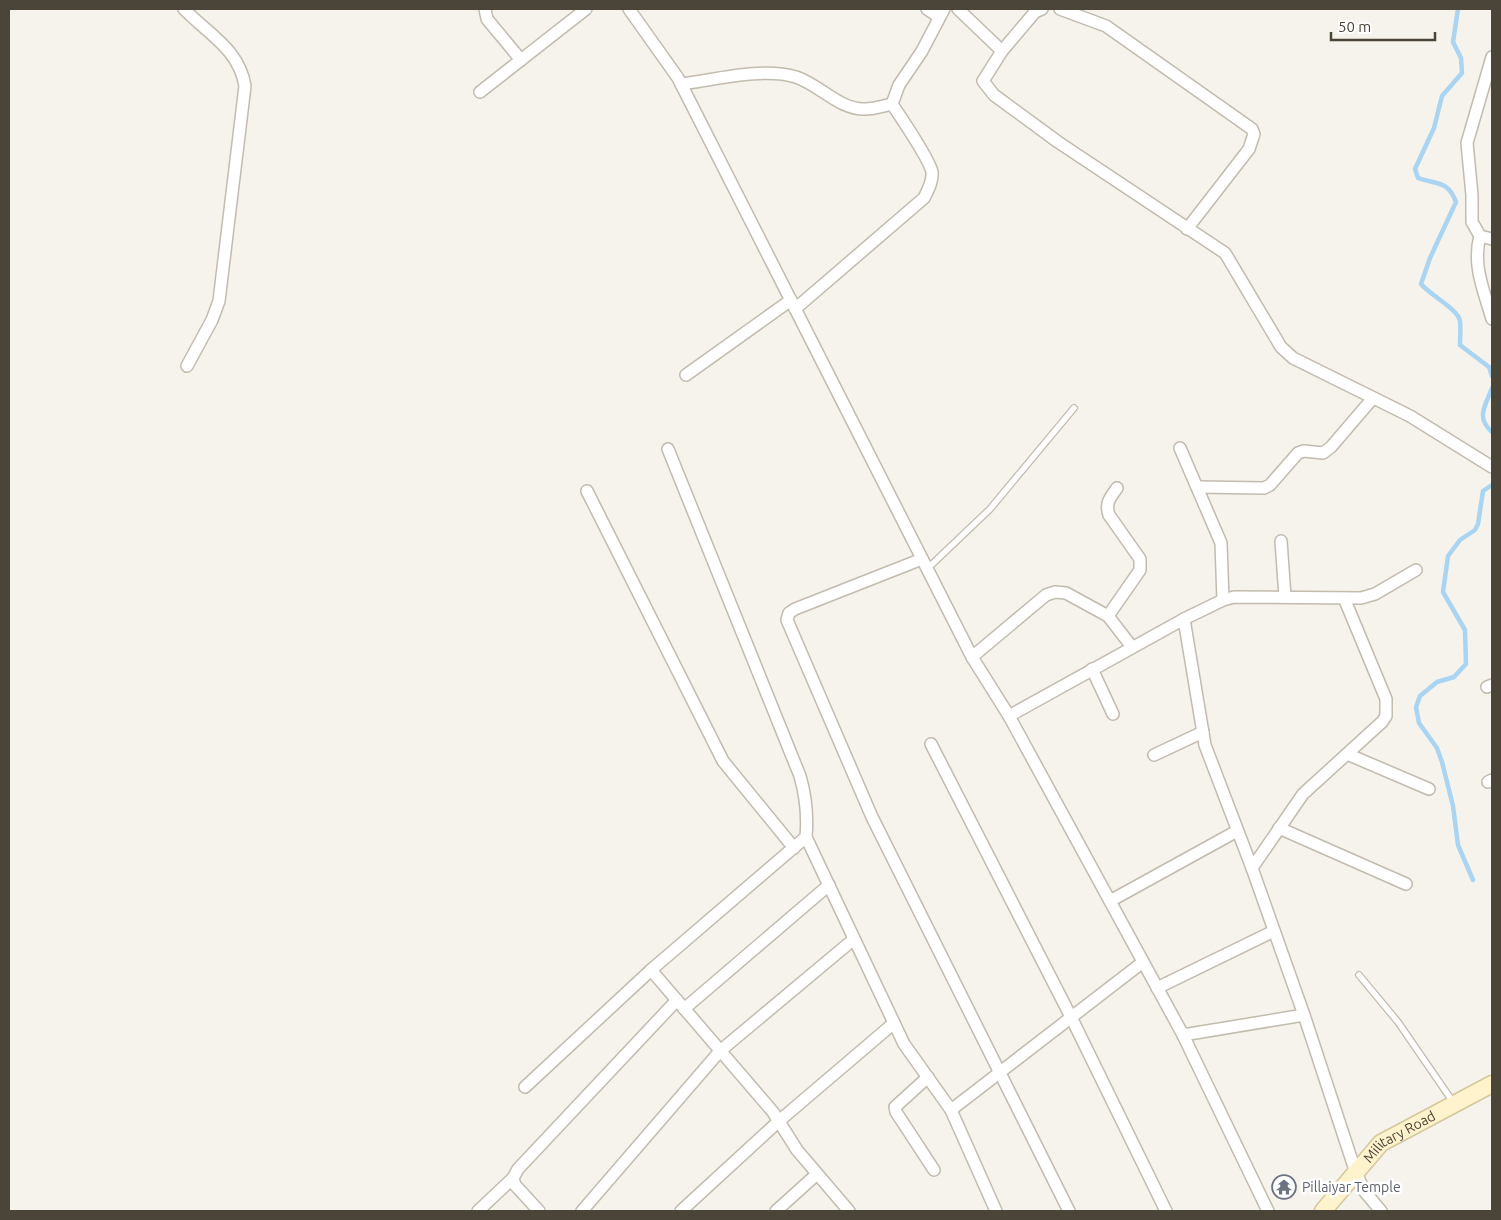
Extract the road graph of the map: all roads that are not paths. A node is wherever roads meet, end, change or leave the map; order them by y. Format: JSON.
{"nodes":[{"id":1,"x":184,"y":9,"type":"edge"},
{"id":2,"x":485,"y":9,"type":"edge"},
{"id":3,"x":586,"y":9,"type":"edge"},
{"id":4,"x":629,"y":9,"type":"edge"},
{"id":5,"x":928,"y":9,"type":"edge"},
{"id":6,"x":958,"y":9,"type":"edge"},
{"id":7,"x":1042,"y":9,"type":"edge"},
{"id":8,"x":1060,"y":9,"type":"edge"},
{"id":9,"x":942,"y":13,"type":"edge"},
{"id":10,"x":1002,"y":51,"type":"junction"},
{"id":11,"x":1492,"y":57,"type":"edge"},
{"id":12,"x":521,"y":60,"type":"junction"},
{"id":13,"x":681,"y":84,"type":"junction"},
{"id":14,"x":480,"y":92,"type":"dead end"},
{"id":15,"x":892,"y":104,"type":"junction"},
{"id":16,"x":1187,"y":229,"type":"junction"},
{"id":17,"x":1480,"y":236,"type":"junction"},
{"id":18,"x":1492,"y":238,"type":"edge"},
{"id":19,"x":793,"y":304,"type":"junction"},
{"id":20,"x":1492,"y":319,"type":"edge"},
{"id":21,"x":187,"y":366,"type":"dead end"},
{"id":22,"x":686,"y":375,"type":"dead end"},
{"id":23,"x":1374,"y":398,"type":"junction"},
{"id":24,"x":1074,"y":408,"type":"dead end"},
{"id":25,"x":668,"y":448,"type":"dead end"},
{"id":26,"x":1180,"y":448,"type":"dead end"},
{"id":27,"x":1492,"y":467,"type":"edge"},
{"id":28,"x":1197,"y":487,"type":"junction"},
{"id":29,"x":1117,"y":488,"type":"dead end"},
{"id":30,"x":587,"y":491,"type":"dead end"},
{"id":31,"x":1282,"y":541,"type":"dead end"},
{"id":32,"x":925,"y":564,"type":"junction"},
{"id":33,"x":1416,"y":570,"type":"dead end"},
{"id":34,"x":1284,"y":597,"type":"junction"},
{"id":35,"x":1344,"y":598,"type":"junction"},
{"id":36,"x":1222,"y":600,"type":"junction"},
{"id":37,"x":1108,"y":616,"type":"junction"},
{"id":38,"x":1184,"y":619,"type":"junction"},
{"id":39,"x":1132,"y":647,"type":"junction"},
{"id":40,"x":972,"y":657,"type":"junction"},
{"id":41,"x":1092,"y":670,"type":"junction"},
{"id":42,"x":1113,"y":714,"type":"dead end"},
{"id":43,"x":1009,"y":716,"type":"junction"},
{"id":44,"x":1203,"y":732,"type":"junction"},
{"id":45,"x":931,"y":744,"type":"dead end"},
{"id":46,"x":1347,"y":754,"type":"junction"},
{"id":47,"x":1154,"y":755,"type":"dead end"},
{"id":48,"x":1428,"y":788,"type":"dead end"},
{"id":49,"x":1279,"y":828,"type":"junction"},
{"id":50,"x":1237,"y":832,"type":"junction"},
{"id":51,"x":806,"y":837,"type":"junction"},
{"id":52,"x":794,"y":848,"type":"junction"},
{"id":53,"x":1252,"y":868,"type":"junction"},
{"id":54,"x":1406,"y":884,"type":"dead end"},
{"id":55,"x":829,"y":885,"type":"junction"},
{"id":56,"x":1110,"y":901,"type":"junction"},
{"id":57,"x":1274,"y":932,"type":"junction"},
{"id":58,"x":854,"y":939,"type":"junction"},
{"id":59,"x":1143,"y":962,"type":"junction"},
{"id":60,"x":651,"y":970,"type":"junction"},
{"id":61,"x":1360,"y":975,"type":"dead end"},
{"id":62,"x":1157,"y":988,"type":"junction"},
{"id":63,"x":680,"y":1005,"type":"junction"},
{"id":64,"x":1304,"y":1015,"type":"junction"},
{"id":65,"x":1071,"y":1017,"type":"junction"},
{"id":66,"x":894,"y":1023,"type":"junction"},
{"id":67,"x":1183,"y":1035,"type":"junction"},
{"id":68,"x":720,"y":1051,"type":"junction"},
{"id":69,"x":1000,"y":1072,"type":"junction"},
{"id":70,"x":928,"y":1077,"type":"junction"},
{"id":71,"x":1492,"y":1084,"type":"edge"},
{"id":72,"x":525,"y":1088,"type":"dead end"},
{"id":73,"x":1454,"y":1104,"type":"junction"},
{"id":74,"x":951,"y":1110,"type":"junction"},
{"id":75,"x":779,"y":1121,"type":"junction"},
{"id":76,"x":934,"y":1170,"type":"dead end"},
{"id":77,"x":1356,"y":1173,"type":"junction"},
{"id":78,"x":817,"y":1174,"type":"junction"},
{"id":79,"x":513,"y":1178,"type":"junction"},
{"id":80,"x":478,"y":1211,"type":"edge"},
{"id":81,"x":539,"y":1211,"type":"edge"},
{"id":82,"x":582,"y":1211,"type":"edge"},
{"id":83,"x":681,"y":1211,"type":"edge"},
{"id":84,"x":776,"y":1211,"type":"edge"},
{"id":85,"x":849,"y":1211,"type":"edge"},
{"id":86,"x":996,"y":1211,"type":"edge"},
{"id":87,"x":1069,"y":1211,"type":"edge"},
{"id":88,"x":1166,"y":1211,"type":"edge"},
{"id":89,"x":1268,"y":1211,"type":"edge"},
{"id":90,"x":1323,"y":1211,"type":"edge"},
{"id":91,"x":1381,"y":1211,"type":"edge"}],
"edges":[{"from":1,"to":21,"type":"street"},
{"from":2,"to":12,"type":"street"},
{"from":3,"to":12,"type":"street"},
{"from":4,"to":13,"type":"street"},
{"from":5,"to":9,"type":"street"},
{"from":6,"to":10,"type":"street"},
{"from":7,"to":10,"type":"street"},
{"from":8,"to":16,"type":"street"},
{"from":9,"to":15,"type":"street"},
{"from":10,"to":16,"type":"street"},
{"from":11,"to":17,"type":"street"},
{"from":12,"to":14,"type":"street"},
{"from":13,"to":15,"type":"street"},
{"from":13,"to":19,"type":"street"},
{"from":15,"to":19,"type":"street"},
{"from":16,"to":23,"type":"street"},
{"from":17,"to":18,"type":"street"},
{"from":17,"to":20,"type":"street"},
{"from":19,"to":22,"type":"street"},
{"from":19,"to":32,"type":"street"},
{"from":23,"to":27,"type":"street"},
{"from":23,"to":28,"type":"street"},
{"from":24,"to":32,"type":"lane"},
{"from":25,"to":51,"type":"street"},
{"from":26,"to":28,"type":"street"},
{"from":28,"to":36,"type":"street"},
{"from":29,"to":37,"type":"street"},
{"from":30,"to":52,"type":"street"},
{"from":31,"to":34,"type":"street"},
{"from":32,"to":40,"type":"street"},
{"from":32,"to":69,"type":"street"},
{"from":33,"to":35,"type":"street"},
{"from":34,"to":35,"type":"street"},
{"from":34,"to":36,"type":"street"},
{"from":35,"to":46,"type":"street"},
{"from":36,"to":38,"type":"street"},
{"from":37,"to":39,"type":"street"},
{"from":37,"to":40,"type":"street"},
{"from":38,"to":39,"type":"street"},
{"from":38,"to":44,"type":"street"},
{"from":39,"to":41,"type":"street"},
{"from":40,"to":43,"type":"street"},
{"from":41,"to":42,"type":"street"},
{"from":41,"to":43,"type":"street"},
{"from":43,"to":56,"type":"street"},
{"from":44,"to":47,"type":"street"},
{"from":44,"to":50,"type":"street"},
{"from":45,"to":65,"type":"street"},
{"from":46,"to":48,"type":"street"},
{"from":46,"to":49,"type":"street"},
{"from":49,"to":53,"type":"street"},
{"from":49,"to":54,"type":"street"},
{"from":50,"to":53,"type":"street"},
{"from":50,"to":56,"type":"street"},
{"from":51,"to":52,"type":"street"},
{"from":51,"to":55,"type":"street"},
{"from":52,"to":60,"type":"street"},
{"from":53,"to":57,"type":"street"},
{"from":55,"to":58,"type":"street"},
{"from":55,"to":63,"type":"street"},
{"from":56,"to":59,"type":"street"},
{"from":57,"to":62,"type":"street"},
{"from":57,"to":64,"type":"street"},
{"from":58,"to":66,"type":"street"},
{"from":58,"to":68,"type":"street"},
{"from":59,"to":62,"type":"street"},
{"from":59,"to":65,"type":"street"},
{"from":60,"to":63,"type":"street"},
{"from":60,"to":72,"type":"street"},
{"from":61,"to":73,"type":"lane"},
{"from":62,"to":67,"type":"street"},
{"from":63,"to":68,"type":"street"},
{"from":63,"to":79,"type":"street"},
{"from":64,"to":67,"type":"street"},
{"from":64,"to":77,"type":"street"},
{"from":65,"to":69,"type":"street"},
{"from":65,"to":88,"type":"street"},
{"from":66,"to":70,"type":"street"},
{"from":66,"to":75,"type":"street"},
{"from":67,"to":89,"type":"street"},
{"from":68,"to":75,"type":"street"},
{"from":68,"to":82,"type":"street"},
{"from":69,"to":74,"type":"street"},
{"from":69,"to":87,"type":"street"},
{"from":70,"to":74,"type":"street"},
{"from":70,"to":76,"type":"street"},
{"from":71,"to":73,"type":"main road","name":"Military Road"},
{"from":73,"to":77,"type":"main road","name":"Military Road"},
{"from":74,"to":86,"type":"street"},
{"from":75,"to":78,"type":"street"},
{"from":75,"to":83,"type":"street"},
{"from":77,"to":90,"type":"main road","name":"Military Road"},
{"from":77,"to":91,"type":"street"},
{"from":78,"to":84,"type":"street"},
{"from":78,"to":85,"type":"street"},
{"from":79,"to":80,"type":"street"},
{"from":79,"to":81,"type":"street"}]}
